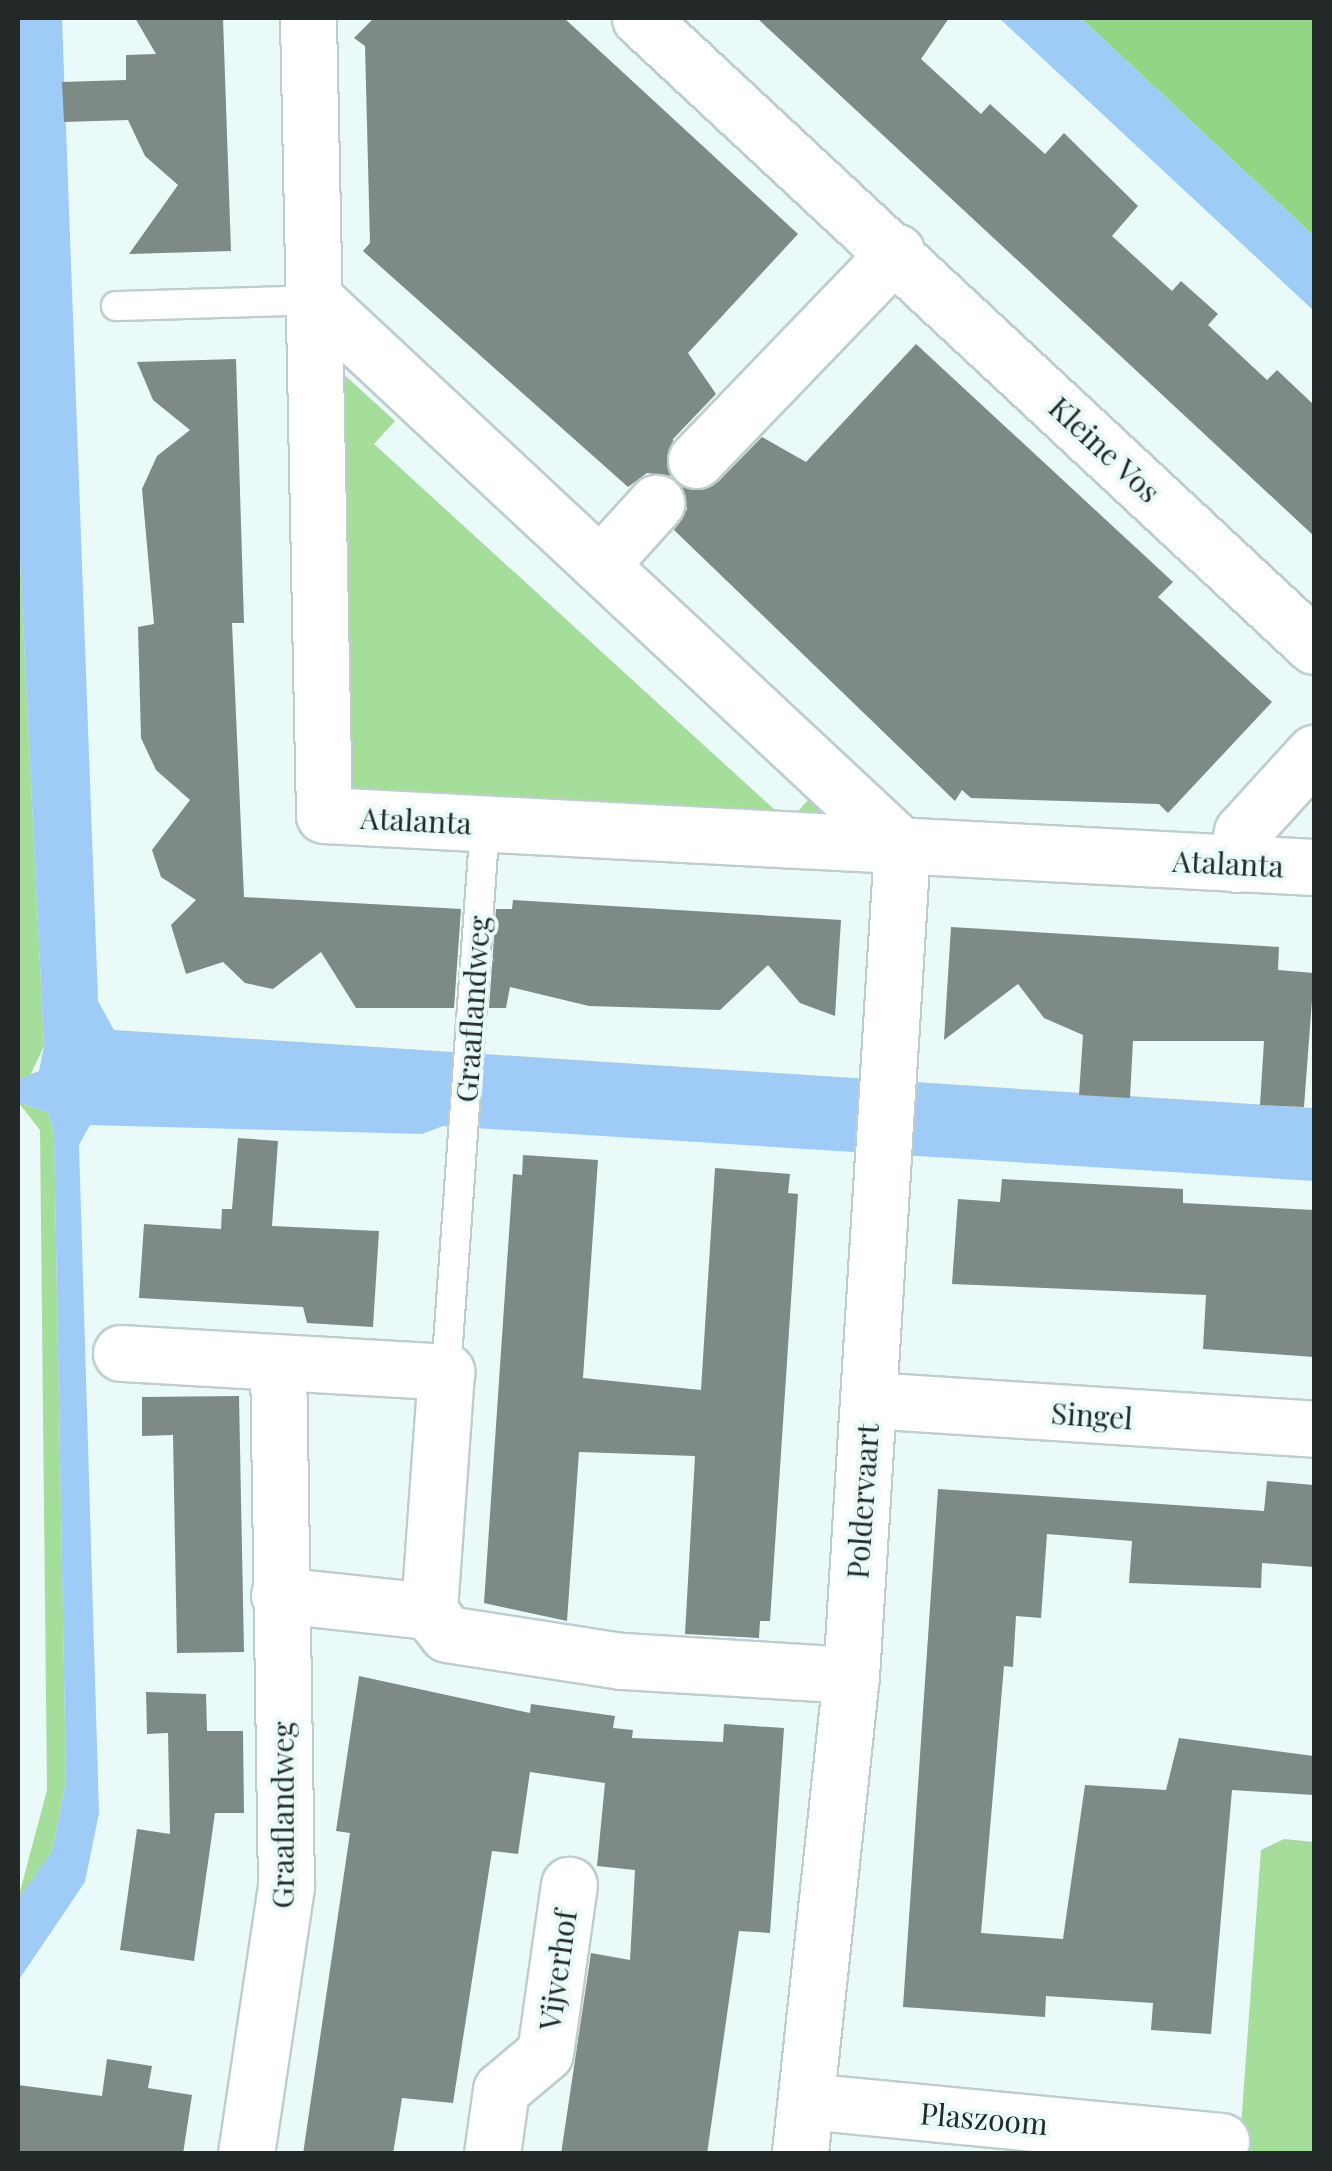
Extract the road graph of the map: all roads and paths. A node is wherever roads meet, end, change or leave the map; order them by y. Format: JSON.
{"nodes":[{"id":1,"x":308,"y":18,"type":"edge"},
{"id":2,"x":640,"y":18,"type":"edge"},
{"id":3,"x":896,"y":252,"type":"junction"},
{"id":4,"x":316,"y":300,"type":"junction"},
{"id":5,"x":116,"y":306,"type":"dead end"},
{"id":6,"x":696,"y":460,"type":"dead end"},
{"id":7,"x":656,"y":503,"type":"dead end"},
{"id":8,"x":600,"y":564,"type":"junction"},
{"id":9,"x":1314,"y":646,"type":"edge"},
{"id":10,"x":1314,"y":753,"type":"edge"},
{"id":11,"x":485,"y":824,"type":"junction"},
{"id":12,"x":902,"y":847,"type":"junction"},
{"id":13,"x":1236,"y":864,"type":"junction"},
{"id":14,"x":1314,"y":867,"type":"edge"},
{"id":15,"x":121,"y":1353,"type":"dead end"},
{"id":16,"x":278,"y":1363,"type":"junction"},
{"id":17,"x":446,"y":1372,"type":"junction"},
{"id":18,"x":869,"y":1400,"type":"junction"},
{"id":19,"x":1314,"y":1430,"type":"edge"},
{"id":20,"x":280,"y":1594,"type":"junction"},
{"id":21,"x":428,"y":1611,"type":"junction"},
{"id":22,"x":851,"y":1675,"type":"junction"},
{"id":23,"x":569,"y":1885,"type":"dead end"},
{"id":24,"x":803,"y":2127,"type":"edge"},
{"id":25,"x":1221,"y":2141,"type":"dead end"},
{"id":26,"x":246,"y":2154,"type":"edge"},
{"id":27,"x":492,"y":2154,"type":"edge"}],
"edges":[{"from":1,"to":4,"type":"street","name":"Atalanta"},
{"from":2,"to":3,"type":"street","name":"Kleine Vos"},
{"from":3,"to":6,"type":"street"},
{"from":3,"to":9,"type":"street","name":"Kleine Vos"},
{"from":4,"to":5,"type":"lane"},
{"from":4,"to":8,"type":"street"},
{"from":4,"to":11,"type":"street","name":"Atalanta"},
{"from":7,"to":8,"type":"street"},
{"from":8,"to":12,"type":"street"},
{"from":10,"to":13,"type":"street"},
{"from":11,"to":12,"type":"street","name":"Atalanta"},
{"from":11,"to":17,"type":"lane","name":"Graaflandweg"},
{"from":12,"to":13,"type":"street","name":"Atalanta"},
{"from":12,"to":18,"type":"street","name":"Poldervaart"},
{"from":13,"to":14,"type":"street","name":"Atalanta"},
{"from":15,"to":16,"type":"street"},
{"from":16,"to":17,"type":"street"},
{"from":16,"to":20,"type":"street","name":"Graaflandweg"},
{"from":17,"to":21,"type":"street","name":"Graaflandweg"},
{"from":18,"to":19,"type":"street","name":"Singel"},
{"from":18,"to":22,"type":"street","name":"Poldervaart"},
{"from":20,"to":21,"type":"street"},
{"from":20,"to":26,"type":"street","name":"Graaflandweg"},
{"from":21,"to":22,"type":"street"},
{"from":22,"to":24,"type":"street","name":"Poldervaart"},
{"from":23,"to":27,"type":"street","name":"Vijverhof"},
{"from":24,"to":25,"type":"street","name":"Plaszoom"}]}
